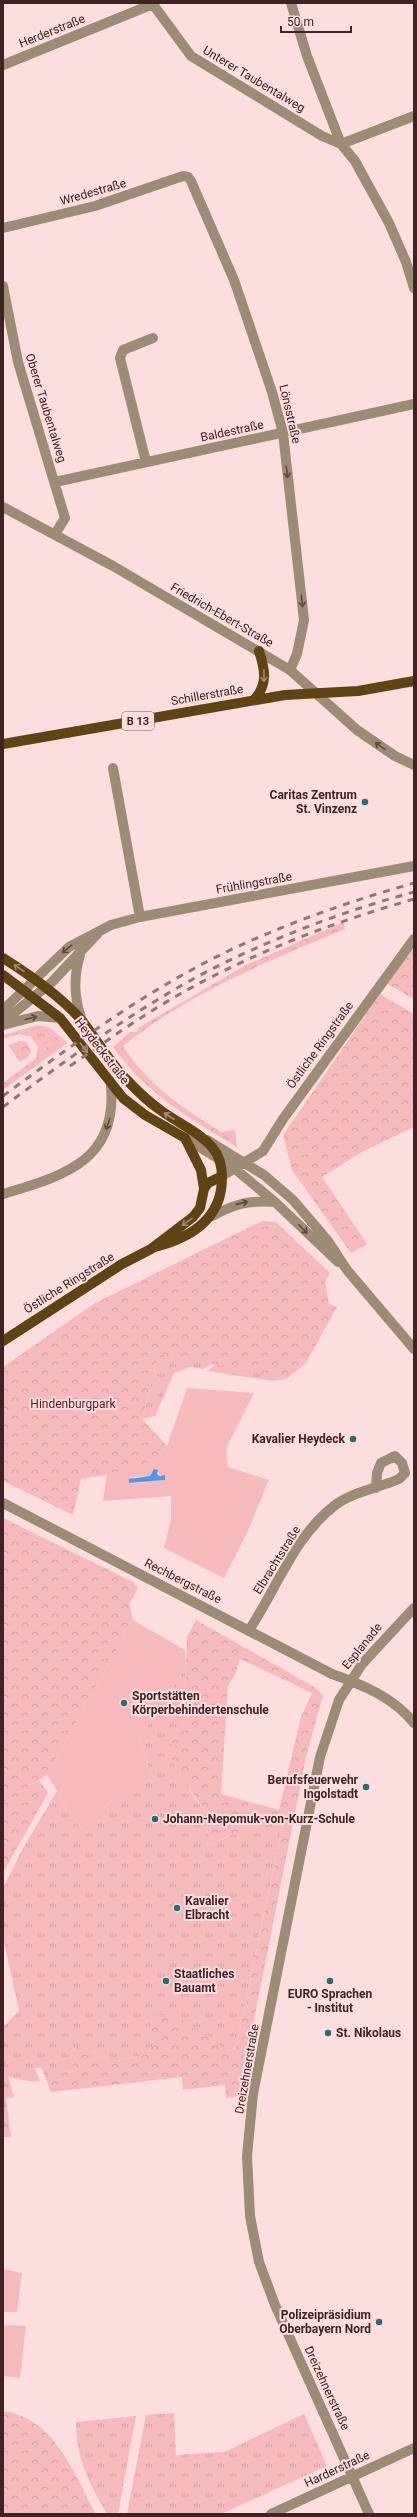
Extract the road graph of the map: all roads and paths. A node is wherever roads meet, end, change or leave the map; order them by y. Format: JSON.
{"nodes":[{"id":1,"x":291,"y":3,"type":"edge"},
{"id":2,"x":152,"y":4,"type":"edge"},
{"id":3,"x":4,"y":63,"type":"edge"},
{"id":4,"x":414,"y":116,"type":"edge"},
{"id":5,"x":341,"y":144,"type":"junction"},
{"id":6,"x":188,"y":177,"type":"joint"},
{"id":7,"x":3,"y":228,"type":"edge"},
{"id":8,"x":3,"y":286,"type":"edge"},
{"id":9,"x":414,"y":288,"type":"edge"},
{"id":10,"x":153,"y":338,"type":"dead end"},
{"id":11,"x":414,"y":404,"type":"edge"},
{"id":12,"x":283,"y":433,"type":"junction"},
{"id":13,"x":146,"y":462,"type":"junction"},
{"id":14,"x":55,"y":482,"type":"junction"},
{"id":15,"x":3,"y":507,"type":"edge"},
{"id":16,"x":55,"y":534,"type":"junction"},
{"id":17,"x":259,"y":651,"type":"junction"},
{"id":18,"x":290,"y":670,"type":"junction"},
{"id":19,"x":414,"y":681,"type":"edge"},
{"id":20,"x":316,"y":692,"type":"junction"},
{"id":21,"x":255,"y":699,"type":"junction"},
{"id":22,"x":4,"y":744,"type":"edge"},
{"id":23,"x":414,"y":765,"type":"edge"},
{"id":24,"x":113,"y":768,"type":"dead end"},
{"id":25,"x":414,"y":866,"type":"edge"},
{"id":26,"x":140,"y":917,"type":"junction"},
{"id":27,"x":101,"y":930,"type":"junction"},
{"id":28,"x":414,"y":939,"type":"edge"},
{"id":29,"x":81,"y":952,"type":"junction"},
{"id":30,"x":3,"y":958,"type":"edge"},
{"id":31,"x":3,"y":975,"type":"edge"},
{"id":32,"x":35,"y":979,"type":"junction"},
{"id":33,"x":45,"y":988,"type":"junction"},
{"id":34,"x":25,"y":990,"type":"junction"},
{"id":35,"x":35,"y":998,"type":"junction"},
{"id":36,"x":3,"y":1010,"type":"edge"},
{"id":37,"x":60,"y":1018,"type":"junction"},
{"id":38,"x":82,"y":1021,"type":"junction"},
{"id":39,"x":3,"y":1022,"type":"edge"},
{"id":40,"x":3,"y":1025,"type":"edge"},
{"id":41,"x":111,"y":1085,"type":"junction"},
{"id":42,"x":202,"y":1137,"type":"junction"},
{"id":43,"x":185,"y":1138,"type":"junction"},
{"id":44,"x":219,"y":1158,"type":"junction"},
{"id":45,"x":246,"y":1163,"type":"junction"},
{"id":46,"x":235,"y":1169,"type":"junction"},
{"id":47,"x":222,"y":1176,"type":"junction"},
{"id":48,"x":204,"y":1189,"type":"junction"},
{"id":49,"x":3,"y":1194,"type":"edge"},
{"id":50,"x":275,"y":1202,"type":"junction"},
{"id":51,"x":212,"y":1216,"type":"junction"},
{"id":52,"x":151,"y":1248,"type":"junction"},
{"id":53,"x":347,"y":1270,"type":"junction"},
{"id":54,"x":3,"y":1341,"type":"edge"},
{"id":55,"x":414,"y":1349,"type":"edge"},
{"id":56,"x":376,"y":1488,"type":"dead end"},
{"id":57,"x":3,"y":1504,"type":"edge"},
{"id":58,"x":414,"y":1608,"type":"edge"},
{"id":59,"x":249,"y":1630,"type":"junction"},
{"id":60,"x":351,"y":1681,"type":"junction"},
{"id":61,"x":414,"y":1723,"type":"edge"},
{"id":62,"x":414,"y":2448,"type":"edge"},
{"id":63,"x":352,"y":2476,"type":"junction"},
{"id":64,"x":271,"y":2514,"type":"edge"},
{"id":65,"x":369,"y":2514,"type":"edge"}],
"edges":[{"from":1,"to":5,"type":"street"},
{"from":2,"to":3,"type":"street","name":"Herderstraße"},
{"from":2,"to":5,"type":"street","name":"Unterer Taubentalweg"},
{"from":4,"to":5,"type":"street"},
{"from":5,"to":9,"type":"street"},
{"from":6,"to":7,"type":"street","name":"Wredestraße"},
{"from":6,"to":12,"type":"street","name":"Lönsstraße"},
{"from":8,"to":14,"type":"street","name":"Oberer Taubentalweg"},
{"from":10,"to":13,"type":"street"},
{"from":11,"to":12,"type":"street","name":"Baldestraße"},
{"from":12,"to":13,"type":"street","name":"Baldestraße"},
{"from":12,"to":18,"type":"street","name":"Lönsstraße","one_way":true},
{"from":13,"to":14,"type":"street","name":"Baldestraße"},
{"from":14,"to":16,"type":"street","name":"Oberer Taubentalweg"},
{"from":15,"to":16,"type":"street","name":"Friedrich-Ebert-Straße"},
{"from":16,"to":17,"type":"street","name":"Friedrich-Ebert-Straße"},
{"from":17,"to":18,"type":"street","name":"Friedrich-Ebert-Straße"},
{"from":17,"to":21,"type":"main road","one_way":true},
{"from":18,"to":20,"type":"street","name":"Friedrich-Ebert-Straße"},
{"from":19,"to":20,"type":"main road","name":"Schillerstraße","number":"B 13"},
{"from":20,"to":21,"type":"main road","name":"Schillerstraße","number":"B 13"},
{"from":23,"to":20,"type":"street","name":"Friedrich-Ebert-Straße","one_way":true},
{"from":21,"to":22,"type":"main road","name":"Schillerstraße","number":"B 13"},
{"from":24,"to":26,"type":"street"},
{"from":25,"to":26,"type":"street","name":"Frühlingstraße"},
{"from":26,"to":27,"type":"street","name":"Frühlingstraße"},
{"from":27,"to":29,"type":"street","name":"Frühlingstraße"},
{"from":27,"to":32,"type":"street","name":"Frühlingstraße","one_way":true},
{"from":28,"to":45,"type":"street","name":"Östliche Ringstraße"},
{"from":29,"to":33,"type":"street","name":"Frühlingstraße"},
{"from":29,"to":38,"type":"street"},
{"from":32,"to":30,"type":"main road","name":"Heydeckstraße","one_way":true},
{"from":31,"to":34,"type":"main road","name":"Heydeckstraße"},
{"from":32,"to":33,"type":"main road","name":"Heydeckstraße"},
{"from":32,"to":34,"type":"street","name":"Frühlingstraße"},
{"from":33,"to":35,"type":"street","name":"Frühlingstraße"},
{"from":33,"to":38,"type":"main road","name":"Heydeckstraße"},
{"from":34,"to":35,"type":"main road","name":"Heydeckstraße"},
{"from":34,"to":36,"type":"street","name":"Frühlingstraße"},
{"from":35,"to":37,"type":"main road","name":"Heydeckstraße"},
{"from":35,"to":39,"type":"street","name":"Frühlingstraße"},
{"from":40,"to":37,"type":"street","one_way":true},
{"from":37,"to":41,"type":"main road","name":"Heydeckstraße","one_way":true},
{"from":42,"to":38,"type":"main road","name":"Heydeckstraße","one_way":true},
{"from":41,"to":43,"type":"main road","name":"Heydeckstraße"},
{"from":41,"to":49,"type":"street","one_way":true},
{"from":42,"to":44,"type":"main road","name":"Heydeckstraße"},
{"from":42,"to":45,"type":"street","name":"Heydeckstraße"},
{"from":43,"to":44,"type":"street","name":"Heydeckstraße"},
{"from":43,"to":48,"type":"main road"},
{"from":44,"to":46,"type":"street","name":"Heydeckstraße"},
{"from":44,"to":47,"type":"main road","name":"Heydeckstraße"},
{"from":45,"to":46,"type":"street","name":"Östliche Ringstraße"},
{"from":45,"to":53,"type":"street","name":"Heydeckstraße"},
{"from":46,"to":47,"type":"street","name":"Östliche Ringstraße"},
{"from":46,"to":50,"type":"street","name":"Heydeckstraße"},
{"from":47,"to":48,"type":"main road"},
{"from":47,"to":51,"type":"main road","name":"Östliche Ringstraße"},
{"from":48,"to":52,"type":"main road","name":"Östliche Ringstraße","one_way":true},
{"from":51,"to":50,"type":"street","one_way":true},
{"from":50,"to":53,"type":"street","name":"Heydeckstraße","one_way":true},
{"from":51,"to":52,"type":"main road","name":"Östliche Ringstraße"},
{"from":52,"to":54,"type":"main road","name":"Östliche Ringstraße"},
{"from":53,"to":55,"type":"street","name":"Heydeckstraße"},
{"from":56,"to":59,"type":"street","name":"Elbrachtstraße"},
{"from":57,"to":59,"type":"street","name":"Rechbergstraße"},
{"from":58,"to":60,"type":"street","name":"Esplanade"},
{"from":59,"to":60,"type":"street","name":"Rechbergstraße"},
{"from":60,"to":61,"type":"street","name":"Esplanade"},
{"from":60,"to":63,"type":"street","name":"Dreizehnerstraße"},
{"from":62,"to":63,"type":"street","name":"Harderstraße"},
{"from":63,"to":64,"type":"street","name":"Harderstraße"},
{"from":63,"to":65,"type":"street","name":"Dreizehnerstraße"}]}
